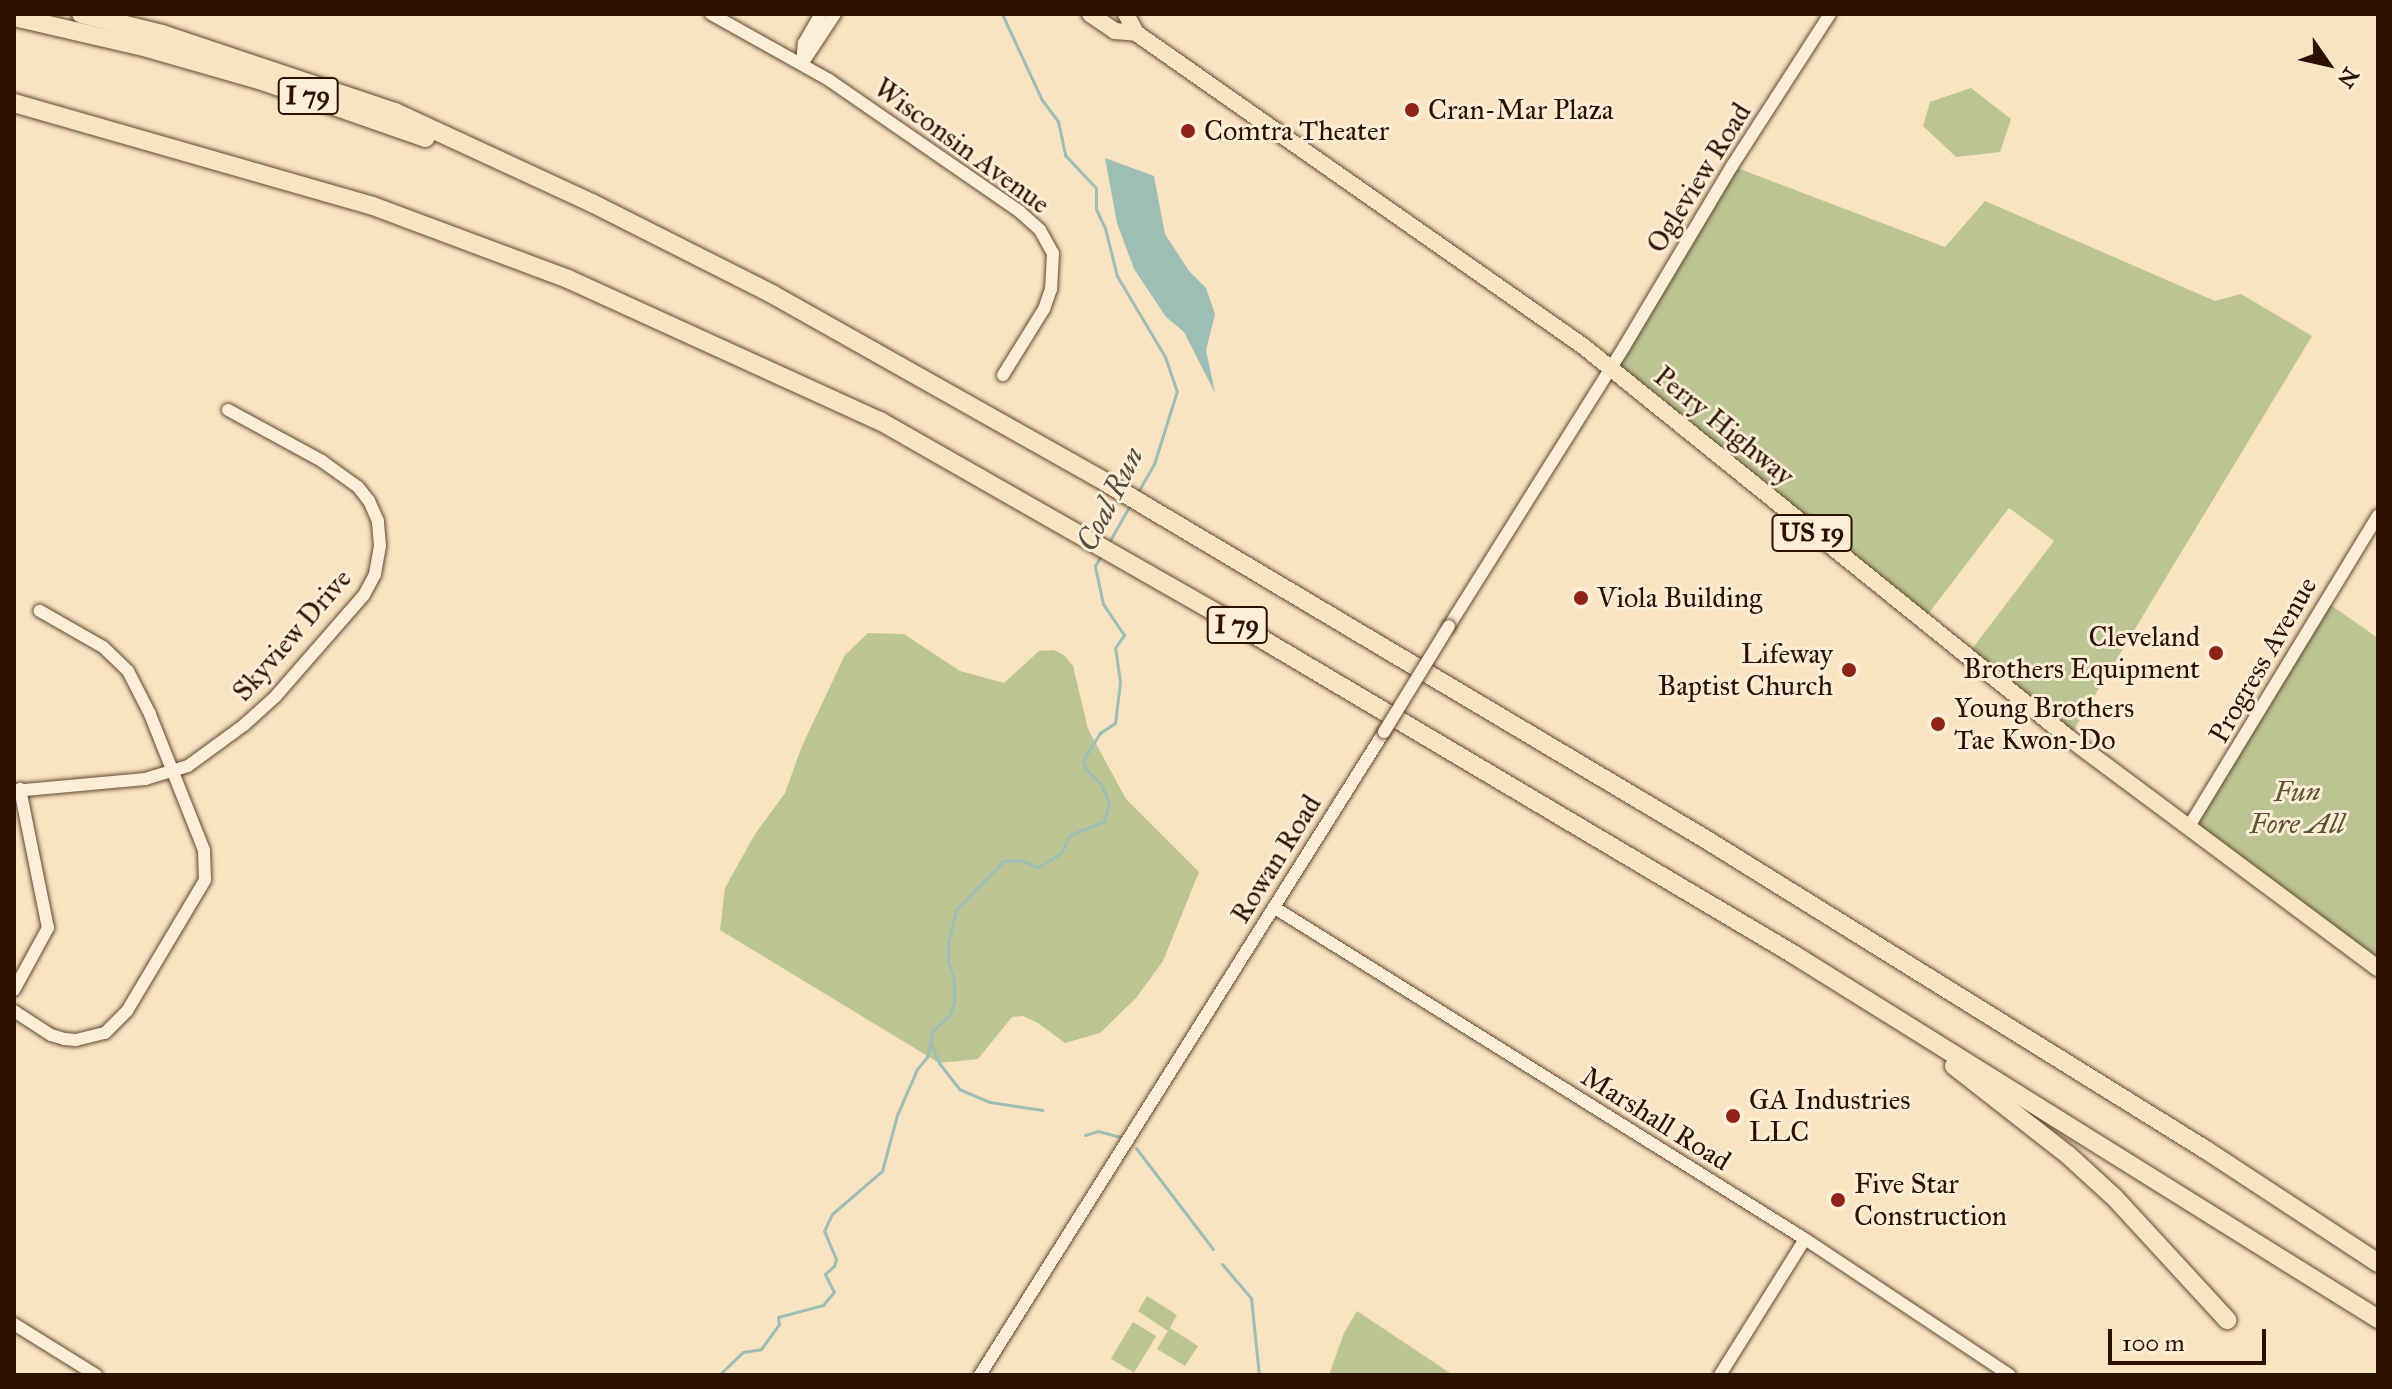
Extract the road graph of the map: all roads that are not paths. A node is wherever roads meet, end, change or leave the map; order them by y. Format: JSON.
{"nodes":[{"id":1,"x":81,"y":14,"type":"edge"},
{"id":2,"x":711,"y":14,"type":"edge"},
{"id":3,"x":821,"y":14,"type":"edge"},
{"id":4,"x":835,"y":14,"type":"edge"},
{"id":5,"x":1090,"y":14,"type":"edge"},
{"id":6,"x":1126,"y":14,"type":"edge"},
{"id":7,"x":1830,"y":14,"type":"edge"},
{"id":8,"x":14,"y":17,"type":"edge"},
{"id":9,"x":1136,"y":33,"type":"junction"},
{"id":10,"x":802,"y":64,"type":"junction"},
{"id":11,"x":14,"y":103,"type":"edge"},
{"id":12,"x":592,"y":203,"type":"junction"},
{"id":13,"x":1610,"y":368,"type":"junction"},
{"id":14,"x":1003,"y":375,"type":"dead end"},
{"id":15,"x":228,"y":410,"type":"dead end"},
{"id":16,"x":2378,"y":515,"type":"edge"},
{"id":17,"x":40,"y":611,"type":"dead end"},
{"id":18,"x":174,"y":772,"type":"junction"},
{"id":19,"x":17,"y":790,"type":"edge"},
{"id":20,"x":2188,"y":828,"type":"junction"},
{"id":21,"x":1275,"y":908,"type":"junction"},
{"id":22,"x":2378,"y":968,"type":"edge"},
{"id":23,"x":1848,"y":988,"type":"junction"},
{"id":24,"x":14,"y":990,"type":"edge"},
{"id":25,"x":14,"y":1011,"type":"edge"},
{"id":26,"x":1805,"y":1239,"type":"junction"},
{"id":27,"x":2378,"y":1263,"type":"edge"},
{"id":28,"x":2378,"y":1319,"type":"edge"},
{"id":29,"x":2227,"y":1320,"type":"dead end"},
{"id":30,"x":14,"y":1324,"type":"edge"},
{"id":31,"x":75,"y":1362,"type":"junction"},
{"id":32,"x":67,"y":1375,"type":"edge"},
{"id":33,"x":96,"y":1375,"type":"edge"},
{"id":34,"x":980,"y":1375,"type":"edge"},
{"id":35,"x":1720,"y":1375,"type":"edge"},
{"id":36,"x":2010,"y":1375,"type":"edge"}],
"edges":[{"from":1,"to":12,"type":"highway"},
{"from":2,"to":10,"type":"street","name":"Wisconsin Avenue"},
{"from":3,"to":10,"type":"street"},
{"from":4,"to":10,"type":"street"},
{"from":5,"to":9,"type":"main road","name":"Perry Highway","number":"US 19"},
{"from":6,"to":9,"type":"main road","name":"Perry Highway","number":"US 19"},
{"from":7,"to":13,"type":"street","name":"Ogleview Road"},
{"from":8,"to":12,"type":"highway","number":"I 79"},
{"from":9,"to":13,"type":"main road","name":"Perry Highway","number":"US 19"},
{"from":10,"to":14,"type":"street","name":"Wisconsin Avenue"},
{"from":11,"to":23,"type":"highway","number":"I 79"},
{"from":12,"to":27,"type":"highway","number":"I 79"},
{"from":13,"to":20,"type":"main road","name":"Perry Highway","number":"US 19"},
{"from":13,"to":21,"type":"street","name":"Rowan Road","bridge":true},
{"from":15,"to":18,"type":"street","name":"Skyview Drive"},
{"from":16,"to":20,"type":"street","name":"Progress Avenue"},
{"from":17,"to":18,"type":"street"},
{"from":18,"to":19,"type":"street","name":"Skyview Drive"},
{"from":18,"to":25,"type":"street"},
{"from":19,"to":24,"type":"street"},
{"from":20,"to":22,"type":"main road","name":"Perry Highway","number":"US 19"},
{"from":21,"to":26,"type":"street","name":"Marshall Road"},
{"from":21,"to":34,"type":"street","name":"Rowan Road"},
{"from":23,"to":28,"type":"highway","number":"I 79"},
{"from":23,"to":29,"type":"highway"},
{"from":26,"to":35,"type":"street"},
{"from":26,"to":36,"type":"street","name":"Marshall Road"},
{"from":30,"to":31,"type":"street"},
{"from":31,"to":32,"type":"street"},
{"from":31,"to":33,"type":"street"}]}
